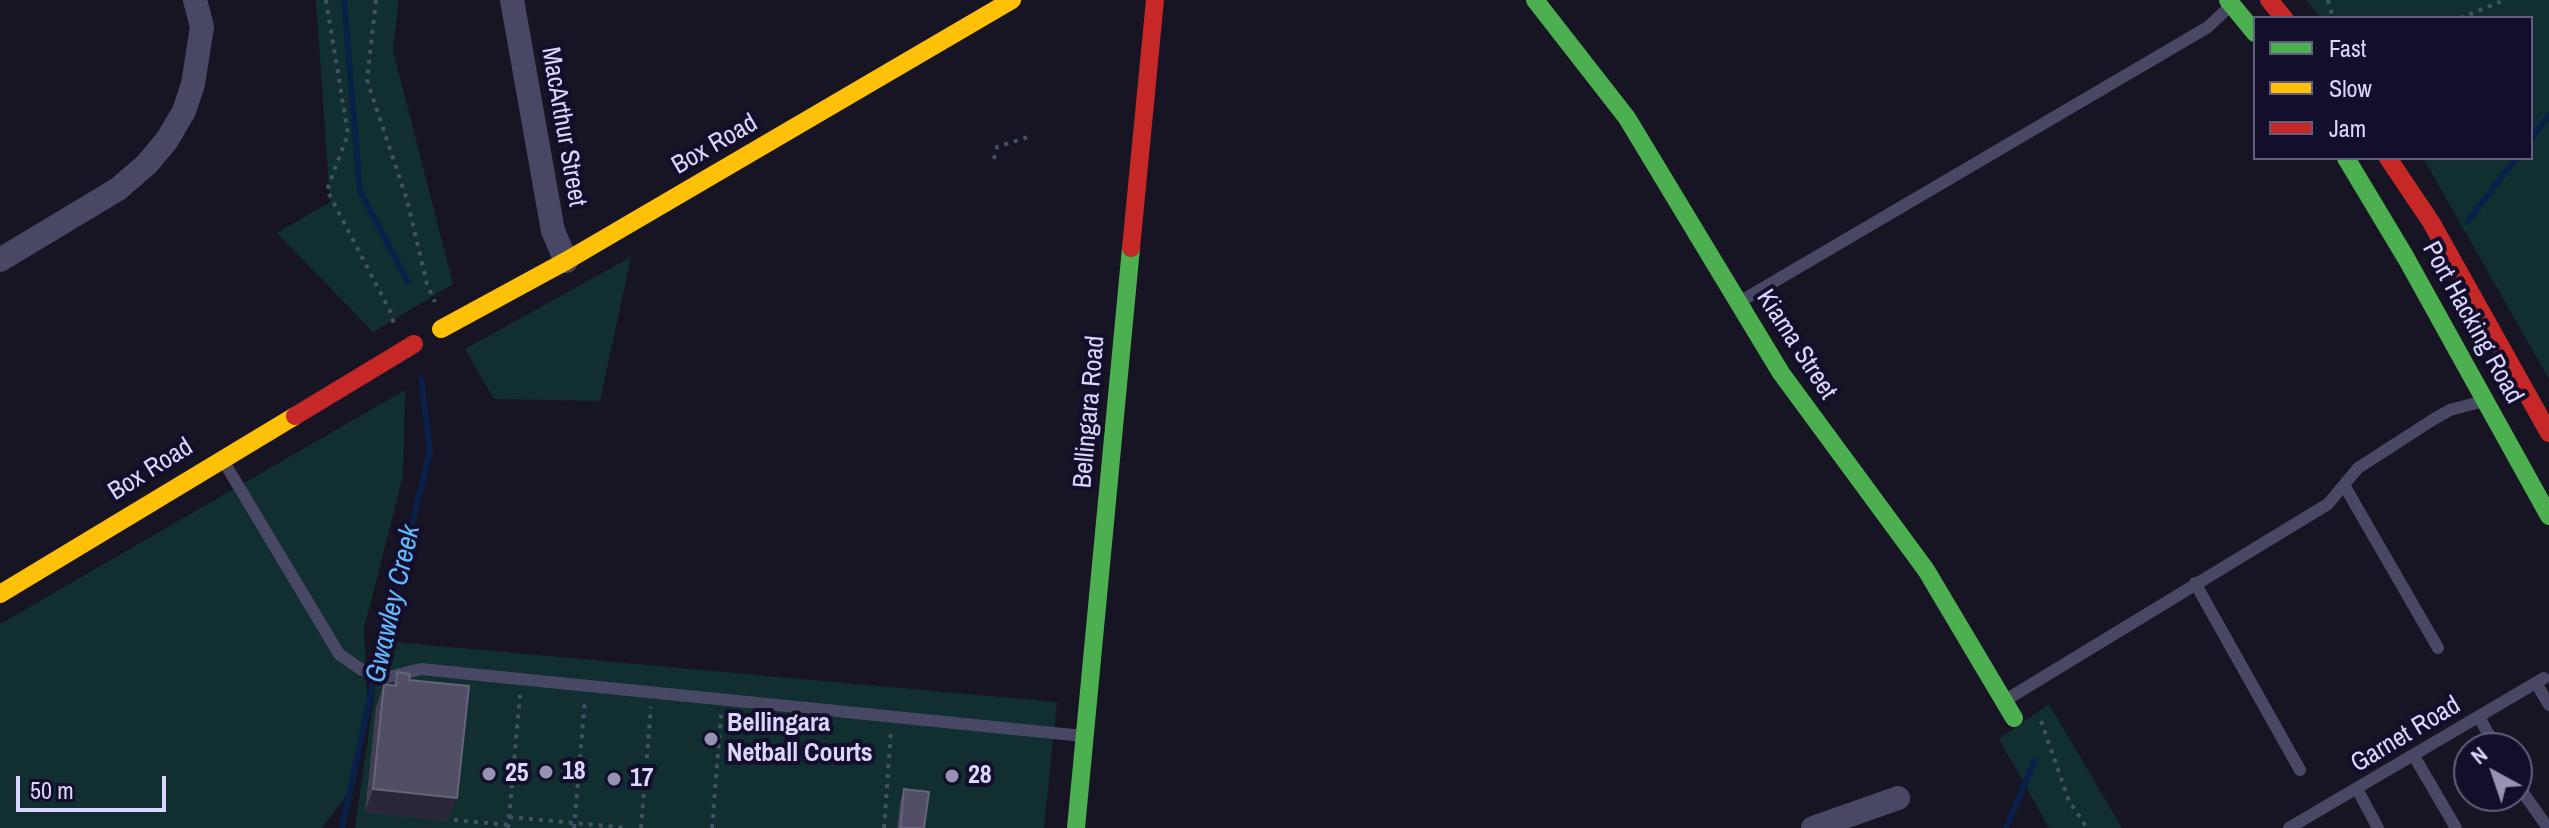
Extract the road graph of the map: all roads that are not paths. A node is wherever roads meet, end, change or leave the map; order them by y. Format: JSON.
{"nodes":[{"id":1,"x":195,"y":0,"type":"edge"},
{"id":2,"x":512,"y":0,"type":"edge"},
{"id":3,"x":1012,"y":0,"type":"edge"},
{"id":4,"x":1155,"y":0,"type":"edge"},
{"id":5,"x":1535,"y":0,"type":"edge"},
{"id":6,"x":2269,"y":0,"type":"edge"},
{"id":7,"x":2230,"y":2,"type":"edge"},
{"id":8,"x":2282,"y":16,"type":"edge"},
{"id":9,"x":2253,"y":31,"type":"edge"},
{"id":10,"x":2347,"y":160,"type":"edge"},
{"id":11,"x":2389,"y":160,"type":"edge"},
{"id":12,"x":0,"y":260,"type":"edge"},
{"id":13,"x":566,"y":261,"type":"junction"},
{"id":14,"x":1738,"y":303,"type":"junction"},
{"id":15,"x":2486,"y":400,"type":"junction"},
{"id":16,"x":2549,"y":433,"type":"edge"},
{"id":17,"x":222,"y":458,"type":"junction"},
{"id":18,"x":2344,"y":485,"type":"junction"},
{"id":19,"x":2549,"y":516,"type":"edge"},
{"id":20,"x":2195,"y":583,"type":"junction"},
{"id":21,"x":0,"y":594,"type":"edge"},
{"id":22,"x":2438,"y":648,"type":"dead end"},
{"id":23,"x":2002,"y":702,"type":"junction"},
{"id":24,"x":2549,"y":705,"type":"edge"},
{"id":25,"x":2479,"y":717,"type":"junction"},
{"id":26,"x":2014,"y":718,"type":"dead end"},
{"id":27,"x":2487,"y":732,"type":"edge"},
{"id":28,"x":1086,"y":736,"type":"junction"},
{"id":29,"x":2414,"y":756,"type":"junction"},
{"id":30,"x":2300,"y":770,"type":"dead end"},
{"id":31,"x":2357,"y":789,"type":"junction"},
{"id":32,"x":1898,"y":798,"type":"dead end"},
{"id":33,"x":2533,"y":807,"type":"edge"},
{"id":34,"x":1076,"y":828,"type":"edge"},
{"id":35,"x":1813,"y":828,"type":"edge"},
{"id":36,"x":2289,"y":828,"type":"edge"},
{"id":37,"x":2378,"y":828,"type":"edge"},
{"id":38,"x":2456,"y":828,"type":"edge"},
{"id":39,"x":2548,"y":828,"type":"edge"}],
"edges":[{"from":1,"to":12,"type":"street"},
{"from":2,"to":13,"type":"street","name":"MacArthur Street"},
{"from":3,"to":13,"type":"street","name":"Box Road"},
{"from":4,"to":28,"type":"street","name":"Bellingara Road"},
{"from":5,"to":14,"type":"street","name":"Kiama Street"},
{"from":6,"to":8,"type":"street"},
{"from":7,"to":9,"type":"street"},
{"from":7,"to":14,"type":"lane"},
{"from":10,"to":15,"type":"street","name":"Port Hacking Road"},
{"from":11,"to":16,"type":"street","name":"Port Hacking Road"},
{"from":13,"to":17,"type":"street","name":"Box Road"},
{"from":14,"to":23,"type":"street","name":"Kiama Street"},
{"from":15,"to":18,"type":"lane"},
{"from":15,"to":19,"type":"street","name":"Port Hacking Road"},
{"from":17,"to":21,"type":"street","name":"Box Road"},
{"from":17,"to":28,"type":"lane"},
{"from":18,"to":20,"type":"lane"},
{"from":18,"to":22,"type":"lane"},
{"from":20,"to":23,"type":"lane"},
{"from":20,"to":30,"type":"lane"},
{"from":23,"to":26,"type":"street","name":"Kiama Street"},
{"from":24,"to":25,"type":"lane","name":"Garnet Road"},
{"from":25,"to":27,"type":"lane"},
{"from":25,"to":29,"type":"lane","name":"Garnet Road"},
{"from":28,"to":34,"type":"street","name":"Bellingara Road"},
{"from":29,"to":31,"type":"lane","name":"Garnet Road"},
{"from":29,"to":38,"type":"lane"},
{"from":31,"to":36,"type":"lane","name":"Garnet Road"},
{"from":31,"to":37,"type":"lane"},
{"from":32,"to":35,"type":"street"},
{"from":33,"to":39,"type":"lane"}]}
